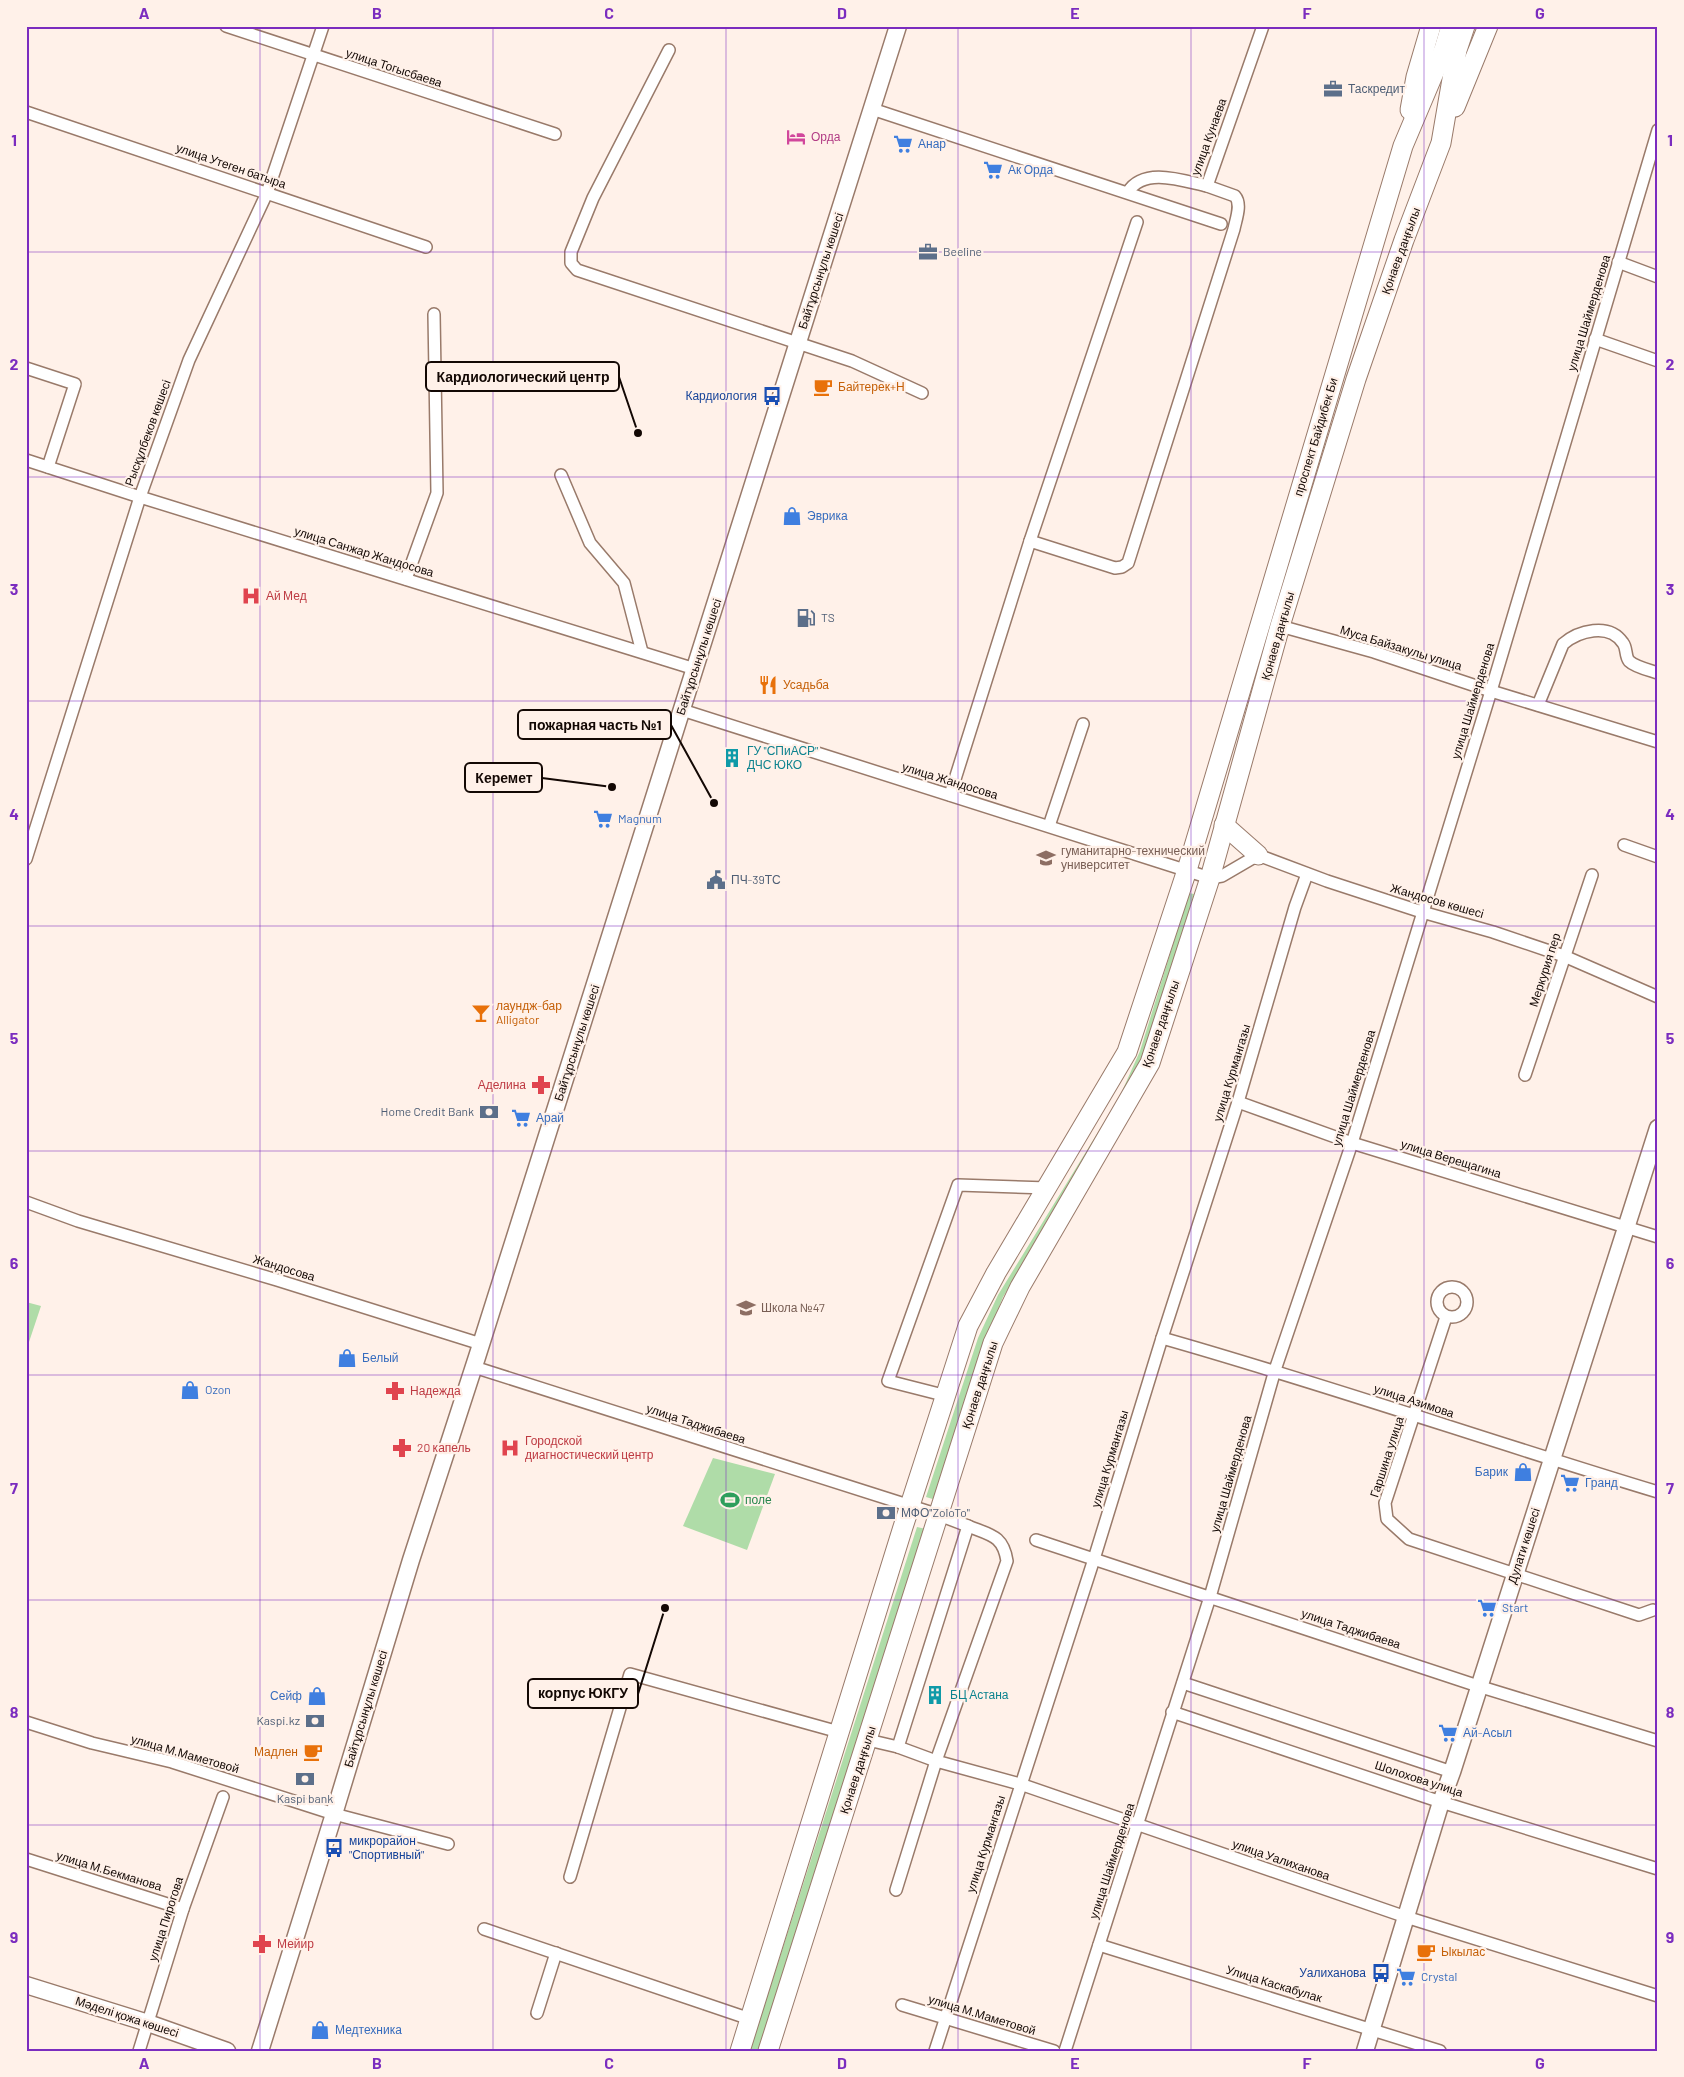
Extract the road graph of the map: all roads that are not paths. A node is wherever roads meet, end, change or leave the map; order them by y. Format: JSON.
{"nodes":[{"id":1,"x":226,"y":26,"type":"edge"},
{"id":2,"x":322,"y":26,"type":"edge"},
{"id":3,"x":898,"y":26,"type":"edge"},
{"id":4,"x":1263,"y":26,"type":"edge"},
{"id":5,"x":1431,"y":26,"type":"edge"},
{"id":6,"x":1451,"y":26,"type":"edge"},
{"id":7,"x":1465,"y":26,"type":"edge"},
{"id":8,"x":1488,"y":26,"type":"edge"},
{"id":9,"x":669,"y":50,"type":"dead end"},
{"id":10,"x":313,"y":56,"type":"junction"},
{"id":11,"x":872,"y":109,"type":"junction"},
{"id":12,"x":26,"y":112,"type":"edge"},
{"id":13,"x":1658,"y":130,"type":"edge"},
{"id":14,"x":555,"y":134,"type":"dead end"},
{"id":15,"x":1441,"y":143,"type":"junction"},
{"id":16,"x":1403,"y":146,"type":"junction"},
{"id":17,"x":1207,"y":186,"type":"junction"},
{"id":18,"x":1130,"y":189,"type":"junction"},
{"id":19,"x":267,"y":193,"type":"junction"},
{"id":20,"x":1137,"y":222,"type":"dead end"},
{"id":21,"x":1221,"y":224,"type":"dead end"},
{"id":22,"x":426,"y":247,"type":"dead end"},
{"id":23,"x":1618,"y":262,"type":"junction"},
{"id":24,"x":1658,"y":277,"type":"edge"},
{"id":25,"x":434,"y":314,"type":"dead end"},
{"id":26,"x":1596,"y":339,"type":"junction"},
{"id":27,"x":798,"y":343,"type":"junction"},
{"id":28,"x":1658,"y":361,"type":"edge"},
{"id":29,"x":26,"y":368,"type":"edge"},
{"id":30,"x":922,"y":394,"type":"dead end"},
{"id":31,"x":26,"y":460,"type":"edge"},
{"id":32,"x":48,"y":467,"type":"junction"},
{"id":33,"x":561,"y":475,"type":"dead end"},
{"id":34,"x":140,"y":498,"type":"junction"},
{"id":35,"x":1030,"y":541,"type":"junction"},
{"id":36,"x":406,"y":579,"type":"junction"},
{"id":37,"x":1280,"y":626,"type":"junction"},
{"id":38,"x":642,"y":652,"type":"junction"},
{"id":39,"x":695,"y":668,"type":"junction"},
{"id":40,"x":1658,"y":673,"type":"edge"},
{"id":41,"x":1491,"y":691,"type":"junction"},
{"id":42,"x":1538,"y":706,"type":"junction"},
{"id":43,"x":682,"y":710,"type":"junction"},
{"id":44,"x":1083,"y":724,"type":"dead end"},
{"id":45,"x":1658,"y":742,"type":"edge"},
{"id":46,"x":950,"y":795,"type":"junction"},
{"id":47,"x":1224,"y":825,"type":"junction"},
{"id":48,"x":1049,"y":826,"type":"junction"},
{"id":49,"x":1624,"y":844,"type":"dead end"},
{"id":50,"x":1193,"y":852,"type":"joint"},
{"id":51,"x":1258,"y":855,"type":"junction"},
{"id":52,"x":1658,"y":857,"type":"edge"},
{"id":53,"x":26,"y":859,"type":"edge"},
{"id":54,"x":1187,"y":870,"type":"junction"},
{"id":55,"x":1307,"y":874,"type":"junction"},
{"id":56,"x":1592,"y":875,"type":"dead end"},
{"id":57,"x":1210,"y":878,"type":"junction"},
{"id":58,"x":1422,"y":912,"type":"junction"},
{"id":59,"x":1564,"y":956,"type":"junction"},
{"id":60,"x":1658,"y":997,"type":"edge"},
{"id":61,"x":1525,"y":1075,"type":"dead end"},
{"id":62,"x":1238,"y":1102,"type":"junction"},
{"id":63,"x":1658,"y":1128,"type":"edge"},
{"id":64,"x":1352,"y":1143,"type":"junction"},
{"id":65,"x":1048,"y":1188,"type":"junction"},
{"id":66,"x":26,"y":1202,"type":"edge"},
{"id":67,"x":1626,"y":1229,"type":"junction"},
{"id":68,"x":1658,"y":1238,"type":"edge"},
{"id":69,"x":1446,"y":1317,"type":"dead end"},
{"id":70,"x":1162,"y":1338,"type":"junction"},
{"id":71,"x":480,"y":1344,"type":"junction"},
{"id":72,"x":474,"y":1367,"type":"junction"},
{"id":73,"x":1275,"y":1370,"type":"junction"},
{"id":74,"x":947,"y":1396,"type":"junction"},
{"id":75,"x":1414,"y":1416,"type":"junction"},
{"id":76,"x":1552,"y":1460,"type":"junction"},
{"id":77,"x":1658,"y":1492,"type":"edge"},
{"id":78,"x":910,"y":1507,"type":"junction"},
{"id":79,"x":939,"y":1515,"type":"junction"},
{"id":80,"x":968,"y":1526,"type":"junction"},
{"id":81,"x":1036,"y":1540,"type":"dead end"},
{"id":82,"x":1094,"y":1559,"type":"junction"},
{"id":83,"x":1516,"y":1574,"type":"junction"},
{"id":84,"x":1210,"y":1597,"type":"junction"},
{"id":85,"x":1653,"y":1610,"type":"dead end"},
{"id":86,"x":1183,"y":1683,"type":"junction"},
{"id":87,"x":1478,"y":1686,"type":"junction"},
{"id":88,"x":1172,"y":1712,"type":"junction"},
{"id":89,"x":26,"y":1722,"type":"edge"},
{"id":90,"x":839,"y":1732,"type":"junction"},
{"id":91,"x":868,"y":1740,"type":"junction"},
{"id":92,"x":1658,"y":1741,"type":"edge"},
{"id":93,"x":898,"y":1747,"type":"junction"},
{"id":94,"x":936,"y":1761,"type":"junction"},
{"id":95,"x":1452,"y":1772,"type":"junction"},
{"id":96,"x":1020,"y":1784,"type":"junction"},
{"id":97,"x":223,"y":1797,"type":"dead end"},
{"id":98,"x":1441,"y":1802,"type":"junction"},
{"id":99,"x":334,"y":1814,"type":"junction"},
{"id":100,"x":1138,"y":1825,"type":"junction"},
{"id":101,"x":448,"y":1844,"type":"dead end"},
{"id":102,"x":26,"y":1859,"type":"edge"},
{"id":103,"x":1658,"y":1869,"type":"edge"},
{"id":104,"x":570,"y":1877,"type":"dead end"},
{"id":105,"x":896,"y":1890,"type":"dead end"},
{"id":106,"x":183,"y":1908,"type":"junction"},
{"id":107,"x":1406,"y":1918,"type":"junction"},
{"id":108,"x":484,"y":1929,"type":"dead end"},
{"id":109,"x":1099,"y":1945,"type":"junction"},
{"id":110,"x":556,"y":1953,"type":"junction"},
{"id":111,"x":26,"y":1985,"type":"edge"},
{"id":112,"x":1658,"y":1996,"type":"edge"},
{"id":113,"x":902,"y":2005,"type":"dead end"},
{"id":114,"x":537,"y":2012,"type":"dead end"},
{"id":115,"x":945,"y":2017,"type":"junction"},
{"id":116,"x":750,"y":2019,"type":"junction"},
{"id":117,"x":148,"y":2023,"type":"junction"},
{"id":118,"x":1372,"y":2029,"type":"junction"},
{"id":119,"x":139,"y":2051,"type":"edge"},
{"id":120,"x":227,"y":2051,"type":"edge"},
{"id":121,"x":260,"y":2051,"type":"edge"},
{"id":122,"x":740,"y":2051,"type":"edge"},
{"id":123,"x":768,"y":2051,"type":"edge"},
{"id":124,"x":935,"y":2051,"type":"edge"},
{"id":125,"x":1054,"y":2051,"type":"edge"},
{"id":126,"x":1065,"y":2051,"type":"edge"},
{"id":127,"x":1364,"y":2051,"type":"edge"},
{"id":128,"x":1440,"y":2051,"type":"edge"}],
"edges":[{"from":1,"to":10,"type":"street","name":"улица Тогысбаева"},
{"from":2,"to":10,"type":"street","name":"Рысқұлбеков көшесі"},
{"from":3,"to":11,"type":"main road","name":"Байтұрсынұлы көшесі"},
{"from":4,"to":17,"type":"street","name":"улица Кунаева"},
{"from":5,"to":16,"type":"main road"},
{"from":6,"to":16,"type":"main road","name":"проспект Байдибек Би"},
{"from":7,"to":15,"type":"main road","name":"Қонаев даңғылы"},
{"from":8,"to":15,"type":"main road"},
{"from":9,"to":27,"type":"street"},
{"from":10,"to":14,"type":"street","name":"улица Тогысбаева"},
{"from":10,"to":19,"type":"street","name":"Рысқұлбеков көшесі"},
{"from":11,"to":18,"type":"street"},
{"from":11,"to":27,"type":"main road","name":"Байтұрсынұлы көшесі"},
{"from":12,"to":19,"type":"street","name":"улица Утеген батыра"},
{"from":13,"to":23,"type":"street","name":"улица Шаймерденова"},
{"from":15,"to":37,"type":"main road","name":"Қонаев даңғылы"},
{"from":16,"to":50,"type":"main road","name":"проспект Байдибек Би"},
{"from":17,"to":18,"type":"street","name":"улица Кунаева"},
{"from":17,"to":35,"type":"street"},
{"from":18,"to":21,"type":"street"},
{"from":19,"to":22,"type":"street","name":"улица Утеген батыра"},
{"from":19,"to":34,"type":"street","name":"Рысқұлбеков көшесі"},
{"from":20,"to":35,"type":"street"},
{"from":23,"to":24,"type":"street"},
{"from":23,"to":26,"type":"street","name":"улица Шаймерденова"},
{"from":25,"to":36,"type":"street"},
{"from":26,"to":28,"type":"street"},
{"from":26,"to":41,"type":"street","name":"улица Шаймерденова"},
{"from":27,"to":30,"type":"street"},
{"from":27,"to":39,"type":"main road","name":"Байтұрсынұлы көшесі"},
{"from":29,"to":32,"type":"street"},
{"from":31,"to":32,"type":"street","name":"улица Санжар Жандосова"},
{"from":32,"to":34,"type":"street","name":"улица Санжар Жандосова"},
{"from":33,"to":38,"type":"street"},
{"from":34,"to":36,"type":"street","name":"улица Санжар Жандосова"},
{"from":34,"to":53,"type":"street","name":"Рысқұлбеков көшесі"},
{"from":35,"to":46,"type":"street"},
{"from":36,"to":38,"type":"street","name":"улица Санжар Жандосова"},
{"from":37,"to":41,"type":"street","name":"Муса Байзакулы улица"},
{"from":37,"to":47,"type":"main road","name":"Қонаев даңғылы"},
{"from":38,"to":39,"type":"street","name":"улица Санжар Жандосова"},
{"from":39,"to":43,"type":"main road","name":"Байтұрсынұлы көшесі"},
{"from":40,"to":42,"type":"street"},
{"from":41,"to":42,"type":"street","name":"Муса Байзакулы улица"},
{"from":41,"to":58,"type":"street","name":"улица Шаймерденова"},
{"from":42,"to":45,"type":"street","name":"Муса Байзакулы улица"},
{"from":43,"to":46,"type":"street","name":"улица Жандосова"},
{"from":43,"to":71,"type":"main road","name":"Байтұрсынұлы көшесі"},
{"from":44,"to":48,"type":"street"},
{"from":46,"to":48,"type":"street","name":"улица Жандосова"},
{"from":47,"to":51,"type":"main road"},
{"from":47,"to":57,"type":"main road","name":"Қонаев даңғылы"},
{"from":48,"to":54,"type":"street","name":"улица Жандосова"},
{"from":49,"to":52,"type":"street"},
{"from":50,"to":54,"type":"main road","name":"Қонаев даңғылы"},
{"from":51,"to":55,"type":"street","name":"Жандосов көшесі"},
{"from":51,"to":57,"type":"street"},
{"from":54,"to":57,"type":"street","name":"улица Жандосова"},
{"from":54,"to":65,"type":"main road","name":"Қонаев даңғылы"},
{"from":55,"to":58,"type":"street","name":"Жандосов көшесі"},
{"from":55,"to":62,"type":"street","name":"улица Курмангазы"},
{"from":56,"to":59,"type":"street","name":"Меркурия пер"},
{"from":57,"to":79,"type":"main road","name":"Қонаев даңғылы"},
{"from":58,"to":59,"type":"street","name":"Жандосов көшесі"},
{"from":58,"to":64,"type":"street","name":"улица Шаймерденова"},
{"from":59,"to":60,"type":"street","name":"Жандосов көшесі"},
{"from":59,"to":61,"type":"street","name":"Меркурия пер"},
{"from":62,"to":64,"type":"street","name":"улица Верещагина"},
{"from":62,"to":70,"type":"street","name":"улица Курмангазы"},
{"from":63,"to":67,"type":"main road","name":"Дулати көшесі"},
{"from":64,"to":67,"type":"street","name":"улица Верещагина"},
{"from":64,"to":73,"type":"street","name":"улица Шаймерденова"},
{"from":65,"to":74,"type":"main road","name":"Қонаев даңғылы"},
{"from":65,"to":74,"type":"street"},
{"from":66,"to":71,"type":"street","name":"Жандосова"},
{"from":67,"to":68,"type":"street","name":"улица Верещагина"},
{"from":67,"to":76,"type":"main road","name":"Дулати көшесі"},
{"from":69,"to":75,"type":"street","name":"Гаршина улица"},
{"from":70,"to":73,"type":"street","name":"улица Азимова"},
{"from":70,"to":82,"type":"street","name":"улица Курмангазы"},
{"from":71,"to":72,"type":"main road","name":"Байтұрсынұлы көшесі"},
{"from":72,"to":78,"type":"street","name":"улица Таджибаева"},
{"from":72,"to":99,"type":"main road","name":"Байтұрсынұлы көшесі"},
{"from":73,"to":75,"type":"street","name":"улица Азимова"},
{"from":73,"to":84,"type":"street","name":"улица Шаймерденова"},
{"from":74,"to":78,"type":"main road","name":"Қонаев даңғылы"},
{"from":75,"to":76,"type":"street","name":"улица Азимова"},
{"from":75,"to":83,"type":"street","name":"Гаршина улица"},
{"from":76,"to":77,"type":"street","name":"улица Азимова"},
{"from":76,"to":83,"type":"main road","name":"Дулати көшесі"},
{"from":78,"to":79,"type":"street","name":"улица Таджибаева"},
{"from":78,"to":90,"type":"main road","name":"Қонаев даңғылы"},
{"from":79,"to":80,"type":"street","name":"улица Таджибаева"},
{"from":79,"to":91,"type":"main road","name":"Қонаев даңғылы"},
{"from":80,"to":93,"type":"street"},
{"from":80,"to":94,"type":"street","name":"улица Таджибаева"},
{"from":81,"to":82,"type":"street","name":"улица Таджибаева"},
{"from":82,"to":84,"type":"street","name":"улица Таджибаева"},
{"from":82,"to":96,"type":"street","name":"улица Курмангазы"},
{"from":83,"to":85,"type":"street"},
{"from":83,"to":87,"type":"main road","name":"Дулати көшесі"},
{"from":84,"to":86,"type":"street","name":"улица Шаймерденова"},
{"from":84,"to":87,"type":"street","name":"улица Таджибаева"},
{"from":86,"to":88,"type":"street","name":"улица Шаймерденова"},
{"from":86,"to":95,"type":"street","name":"Шолохова улица"},
{"from":87,"to":92,"type":"street","name":"улица Таджибаева"},
{"from":87,"to":95,"type":"main road","name":"Дулати көшесі"},
{"from":88,"to":98,"type":"street","name":"Шолохова улица"},
{"from":88,"to":100,"type":"street","name":"улица Шаймерденова"},
{"from":89,"to":99,"type":"street","name":"улица М.Маметовой"},
{"from":90,"to":104,"type":"street"},
{"from":90,"to":116,"type":"main road","name":"Қонаев даңғылы"},
{"from":91,"to":93,"type":"street","name":"улица Уалиханова"},
{"from":91,"to":123,"type":"main road","name":"Қонаев даңғылы"},
{"from":93,"to":94,"type":"street","name":"улица Уалиханова"},
{"from":94,"to":96,"type":"street","name":"улица Уалиханова"},
{"from":94,"to":105,"type":"street"},
{"from":95,"to":98,"type":"main road","name":"Дулати көшесі"},
{"from":96,"to":100,"type":"street","name":"улица Уалиханова"},
{"from":96,"to":115,"type":"street","name":"улица Курмангазы"},
{"from":97,"to":106,"type":"street","name":"улица Пирогова"},
{"from":98,"to":103,"type":"street","name":"Шолохова улица"},
{"from":98,"to":107,"type":"main road","name":"Дулати көшесі"},
{"from":99,"to":101,"type":"street","name":"улица М.Маметовой"},
{"from":99,"to":121,"type":"main road","name":"Байтұрсынұлы көшесі"},
{"from":100,"to":107,"type":"street","name":"улица Уалиханова"},
{"from":100,"to":109,"type":"street","name":"улица Шаймерденова"},
{"from":102,"to":106,"type":"street","name":"улица М.Бекманова"},
{"from":106,"to":117,"type":"street","name":"улица Пирогова"},
{"from":107,"to":112,"type":"street","name":"улица Уалиханова"},
{"from":107,"to":118,"type":"main road","name":"Дулати көшесі"},
{"from":108,"to":110,"type":"street"},
{"from":109,"to":118,"type":"street","name":"Улица Каскабулак"},
{"from":109,"to":126,"type":"street","name":"улица Шаймерденова"},
{"from":110,"to":114,"type":"street"},
{"from":110,"to":116,"type":"street"},
{"from":111,"to":117,"type":"main road","name":"Мәделі қожа көшесі"},
{"from":113,"to":115,"type":"street","name":"улица М.Маметовой"},
{"from":115,"to":124,"type":"street","name":"улица Курмангазы"},
{"from":115,"to":125,"type":"street","name":"улица М.Маметовой"},
{"from":116,"to":122,"type":"main road","name":"Қонаев даңғылы"},
{"from":117,"to":119,"type":"street","name":"улица Пирогова"},
{"from":117,"to":120,"type":"main road","name":"Мәделі қожа көшесі"},
{"from":118,"to":127,"type":"main road","name":"Дулати көшесі"},
{"from":118,"to":128,"type":"street","name":"Улица Каскабулак"}]}
